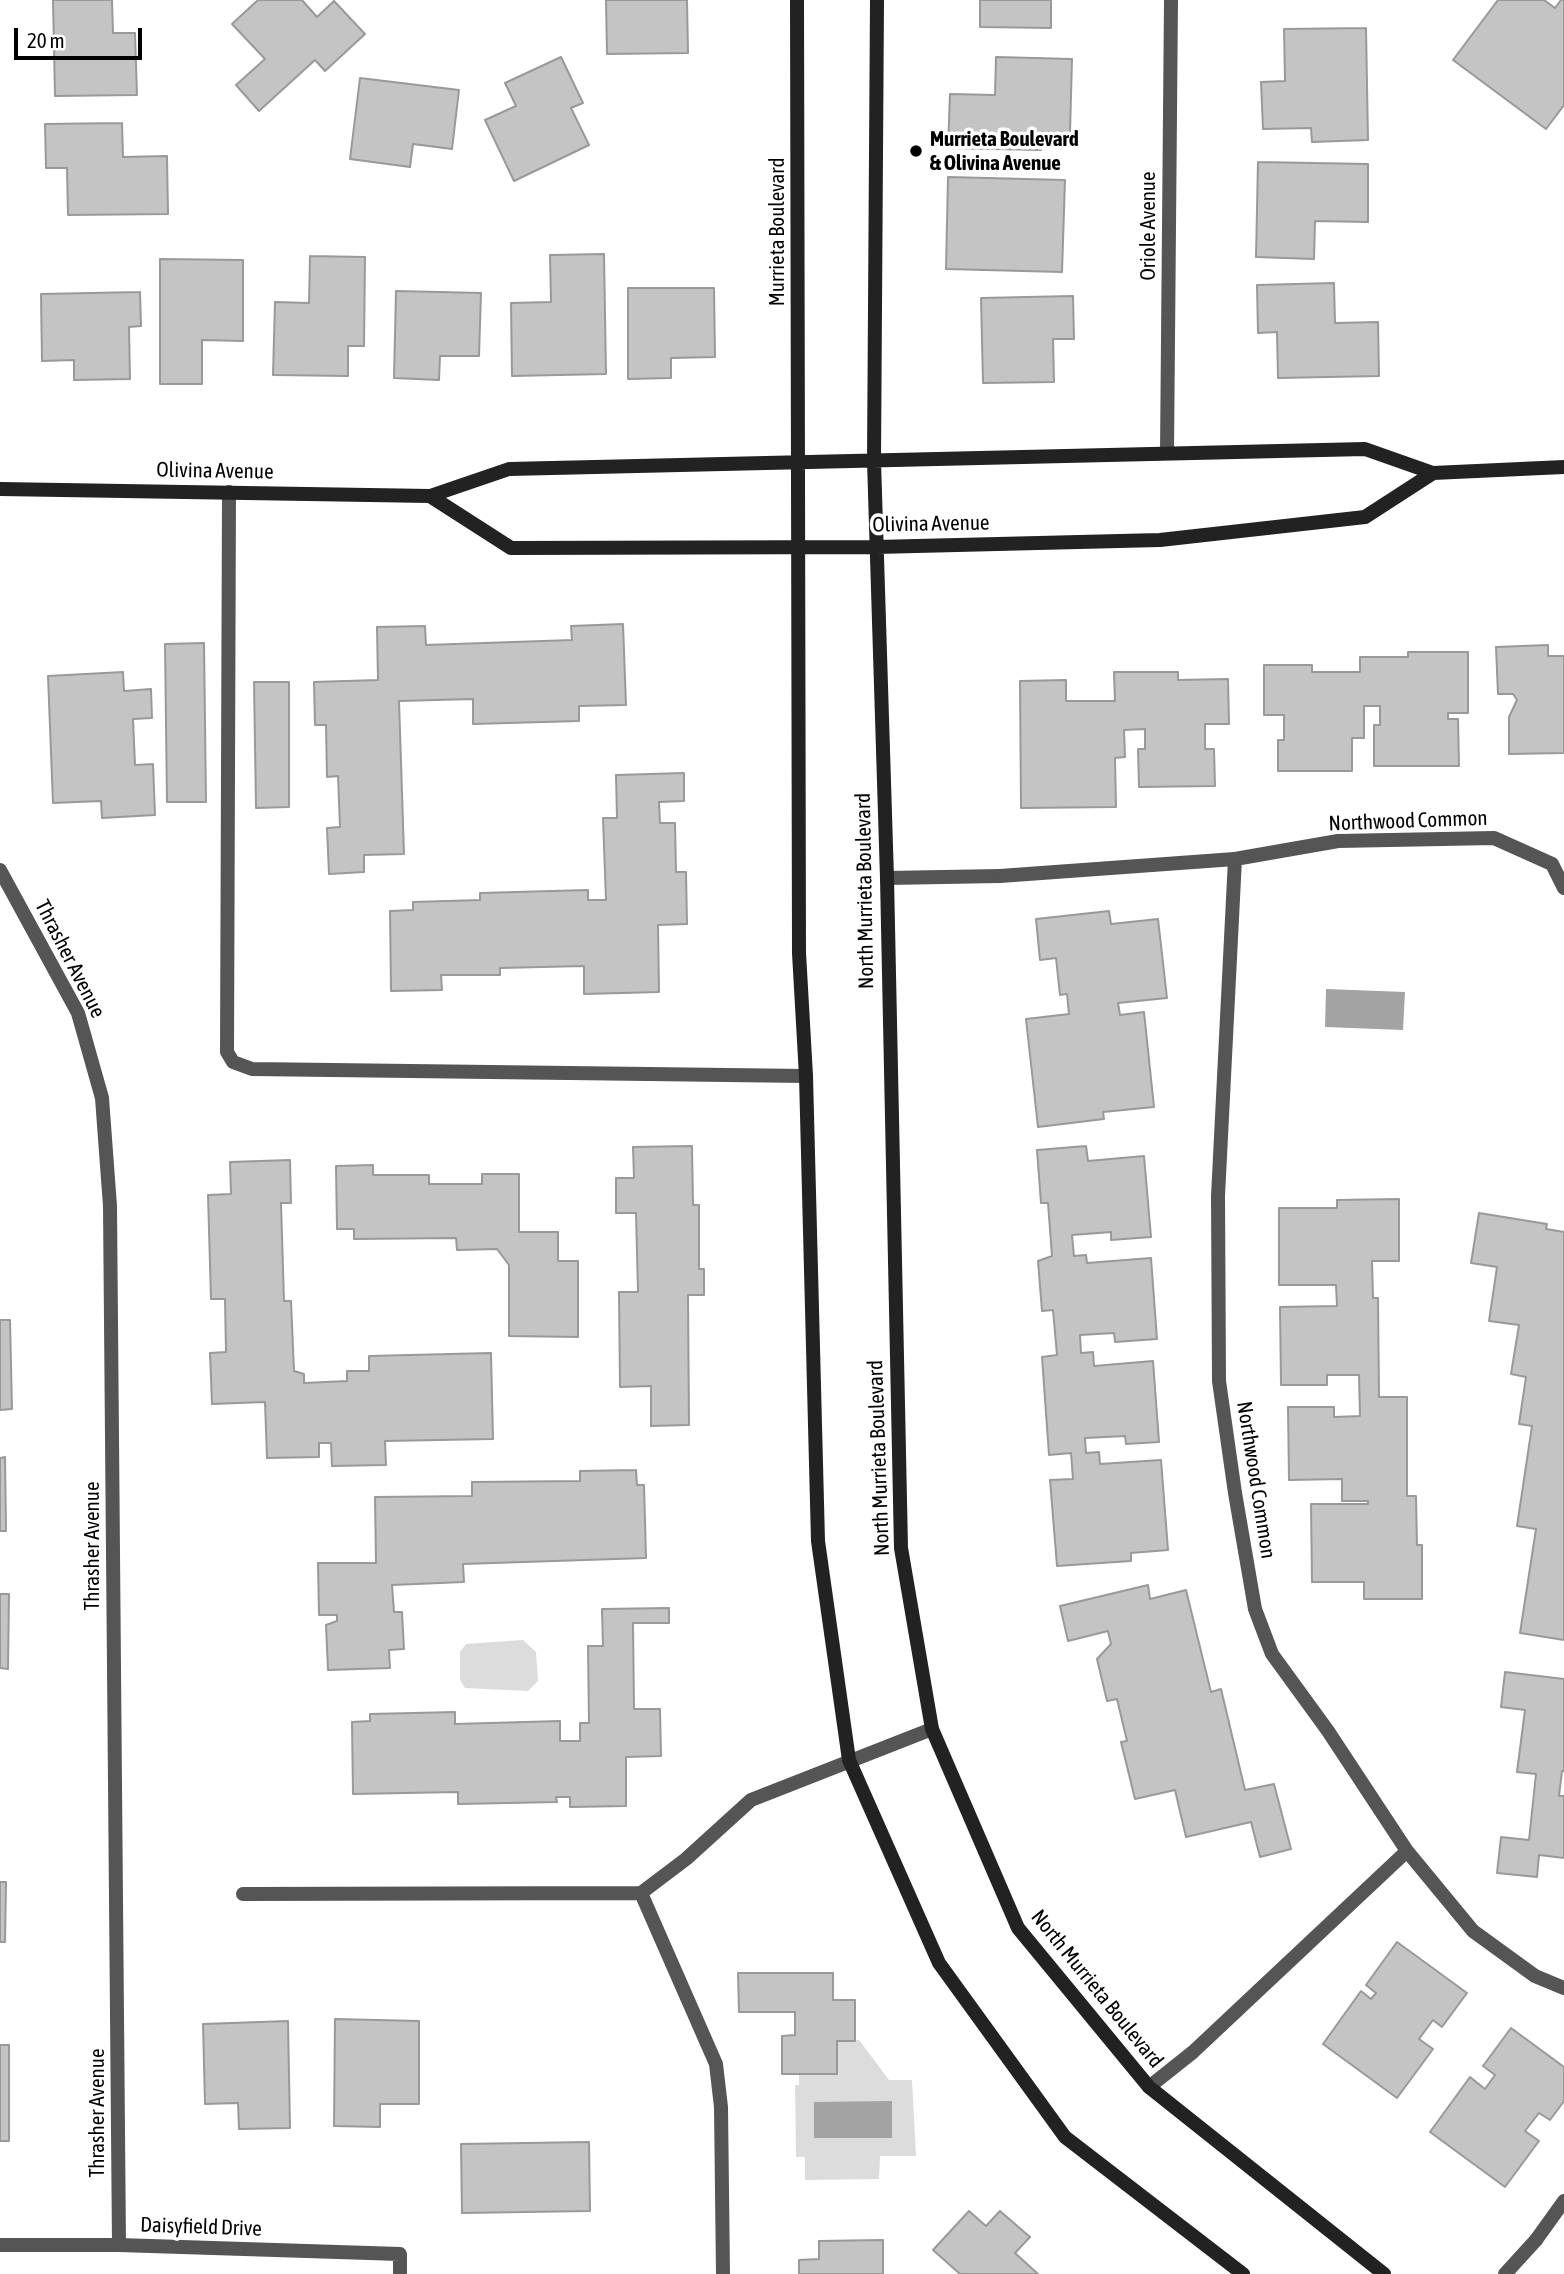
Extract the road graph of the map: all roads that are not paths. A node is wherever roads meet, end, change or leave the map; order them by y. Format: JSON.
{"nodes":[{"id":1,"x":797,"y":0,"type":"edge"},
{"id":2,"x":877,"y":0,"type":"edge"},
{"id":3,"x":1171,"y":0,"type":"edge"},
{"id":4,"x":1167,"y":452,"type":"junction"},
{"id":5,"x":874,"y":461,"type":"junction"},
{"id":6,"x":799,"y":463,"type":"junction"},
{"id":7,"x":1564,"y":467,"type":"edge"},
{"id":8,"x":1433,"y":473,"type":"junction"},
{"id":9,"x":0,"y":489,"type":"edge"},
{"id":10,"x":229,"y":492,"type":"junction"},
{"id":11,"x":430,"y":496,"type":"junction"},
{"id":12,"x":876,"y":547,"type":"junction"},
{"id":13,"x":799,"y":548,"type":"junction"},
{"id":14,"x":1235,"y":859,"type":"junction"},
{"id":15,"x":0,"y":870,"type":"edge"},
{"id":16,"x":887,"y":878,"type":"junction"},
{"id":17,"x":1564,"y":888,"type":"edge"},
{"id":18,"x":806,"y":1076,"type":"junction"},
{"id":19,"x":932,"y":1729,"type":"junction"},
{"id":20,"x":849,"y":1760,"type":"junction"},
{"id":21,"x":1407,"y":1851,"type":"junction"},
{"id":22,"x":641,"y":1893,"type":"junction"},
{"id":23,"x":243,"y":1894,"type":"dead end"},
{"id":24,"x":1564,"y":1988,"type":"edge"},
{"id":25,"x":1149,"y":2087,"type":"junction"},
{"id":26,"x":1564,"y":2201,"type":"edge"},
{"id":27,"x":0,"y":2245,"type":"edge"},
{"id":28,"x":119,"y":2245,"type":"junction"},
{"id":29,"x":400,"y":2274,"type":"edge"},
{"id":30,"x":723,"y":2274,"type":"edge"},
{"id":31,"x":1243,"y":2274,"type":"edge"},
{"id":32,"x":1384,"y":2274,"type":"edge"},
{"id":33,"x":1505,"y":2274,"type":"edge"}],
"edges":[{"from":1,"to":6,"type":"main road","name":"Murrieta Boulevard"},
{"from":2,"to":5,"type":"main road"},
{"from":3,"to":4,"type":"street","name":"Oriole Avenue"},
{"from":4,"to":5,"type":"main road","name":"Olivina Avenue"},
{"from":4,"to":8,"type":"main road","name":"Olivina Avenue"},
{"from":5,"to":6,"type":"main road","name":"Olivina Avenue"},
{"from":5,"to":12,"type":"main road","name":"North Murrieta Boulevard"},
{"from":6,"to":11,"type":"main road","name":"Olivina Avenue"},
{"from":6,"to":13,"type":"main road"},
{"from":7,"to":8,"type":"main road","name":"Olivina Avenue"},
{"from":8,"to":12,"type":"main road","name":"Olivina Avenue"},
{"from":9,"to":10,"type":"main road","name":"Olivina Avenue"},
{"from":10,"to":11,"type":"main road","name":"Olivina Avenue"},
{"from":10,"to":18,"type":"street"},
{"from":11,"to":13,"type":"main road","name":"Olivina Avenue"},
{"from":12,"to":13,"type":"main road","name":"Olivina Avenue"},
{"from":12,"to":16,"type":"main road","name":"North Murrieta Boulevard"},
{"from":13,"to":18,"type":"main road"},
{"from":14,"to":16,"type":"street","name":"Northwood Common"},
{"from":14,"to":17,"type":"street","name":"Northwood Common"},
{"from":14,"to":21,"type":"street","name":"Northwood Common"},
{"from":15,"to":28,"type":"street","name":"Thrasher Avenue"},
{"from":16,"to":19,"type":"main road","name":"North Murrieta Boulevard"},
{"from":18,"to":20,"type":"main road"},
{"from":19,"to":20,"type":"street"},
{"from":19,"to":25,"type":"main road","name":"North Murrieta Boulevard"},
{"from":20,"to":22,"type":"street"},
{"from":20,"to":31,"type":"main road"},
{"from":21,"to":24,"type":"street","name":"Northwood Common"},
{"from":21,"to":25,"type":"street"},
{"from":22,"to":23,"type":"street"},
{"from":22,"to":30,"type":"street"},
{"from":25,"to":32,"type":"main road","name":"North Murrieta Boulevard"},
{"from":26,"to":33,"type":"street"},
{"from":27,"to":28,"type":"street","name":"Daisyfield Drive"},
{"from":28,"to":29,"type":"street","name":"Daisyfield Drive"}]}
